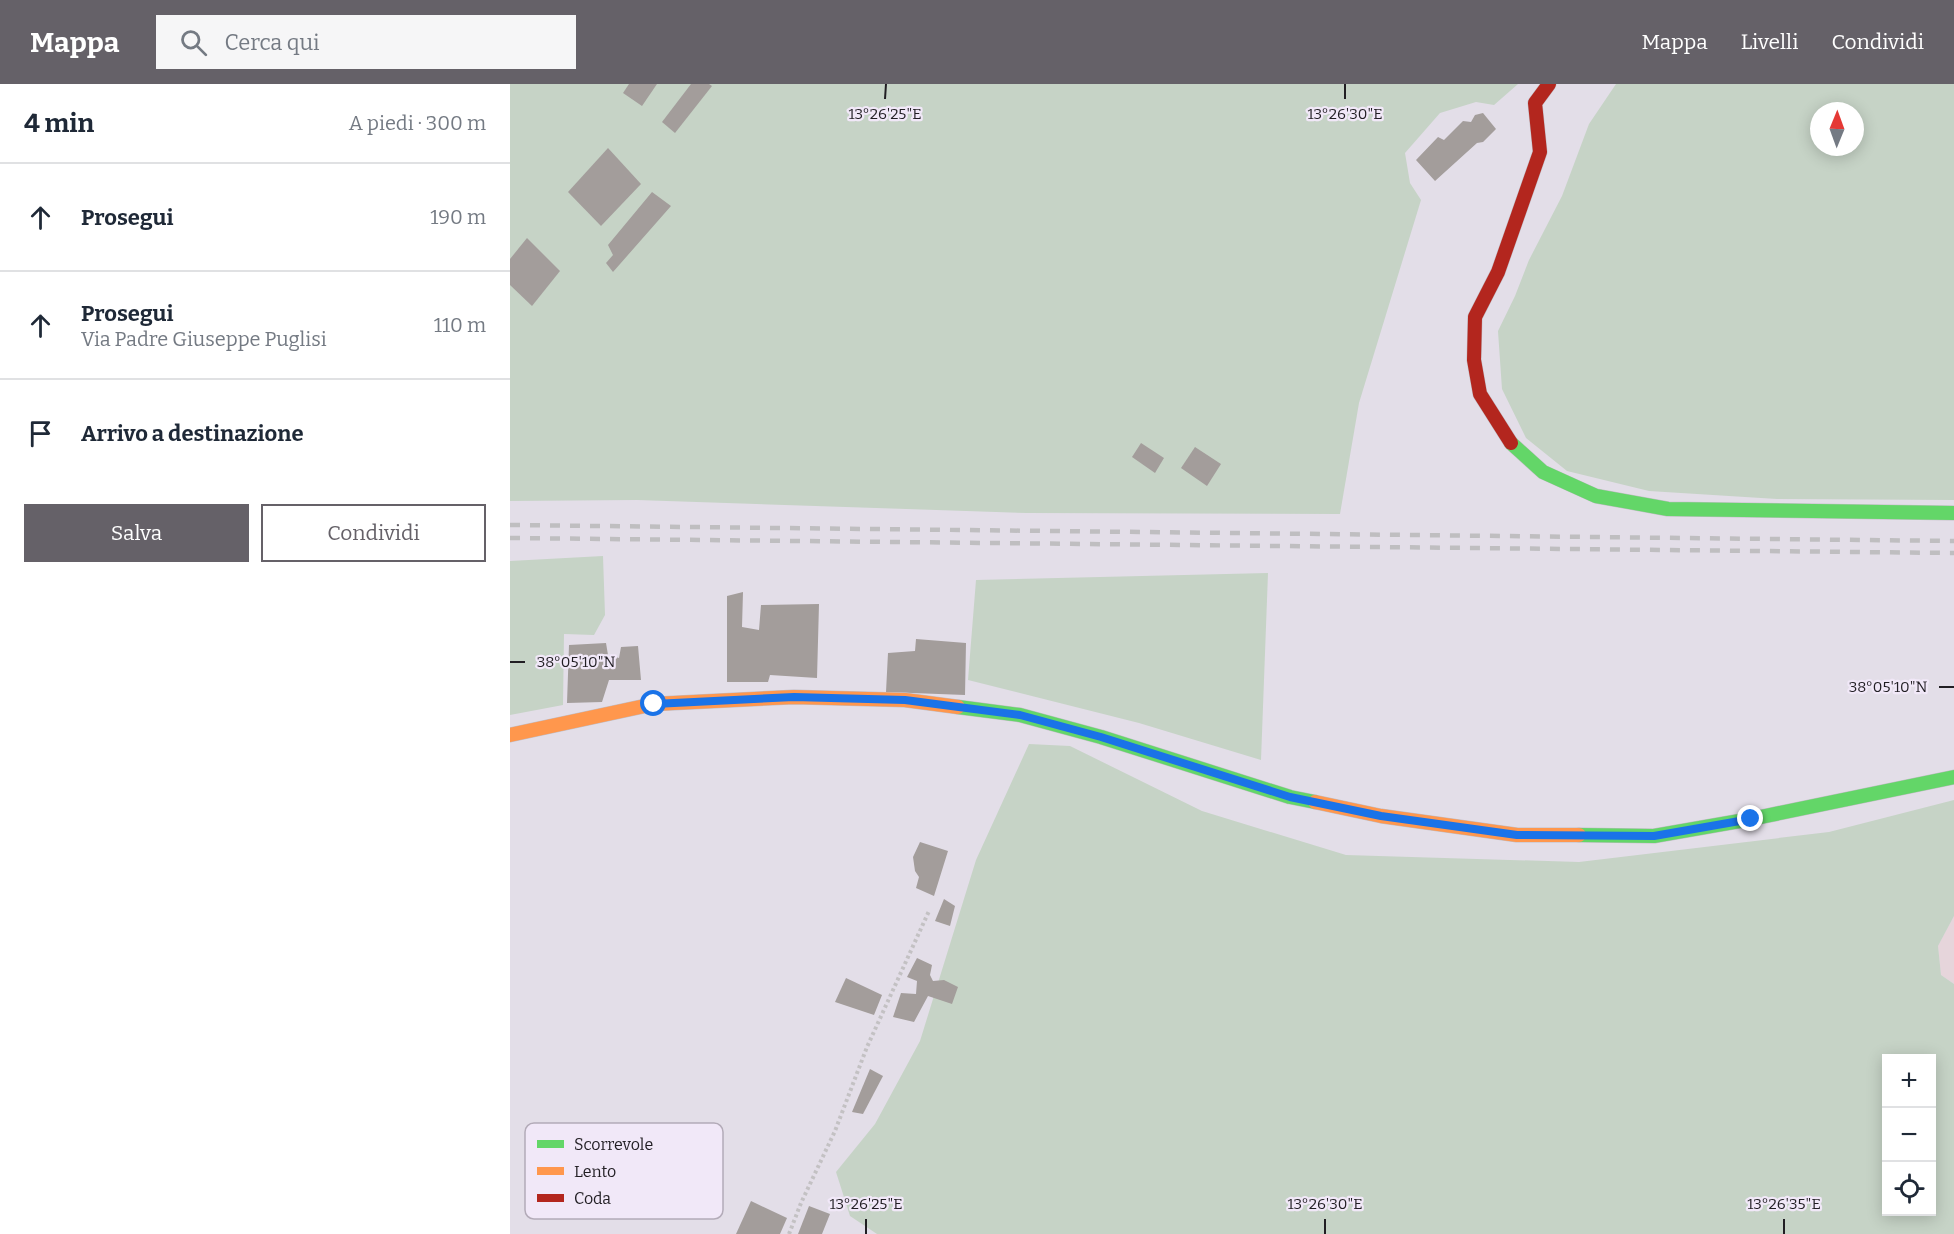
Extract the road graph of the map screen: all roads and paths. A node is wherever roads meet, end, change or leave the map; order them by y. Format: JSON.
{"nodes":[{"id":1,"x":1549,"y":84,"type":"edge"},
{"id":2,"x":1954,"y":513,"type":"edge"},
{"id":3,"x":510,"y":735,"type":"edge"},
{"id":4,"x":1954,"y":777,"type":"edge"},
{"id":5,"x":930,"y":911,"type":"dead end"},
{"id":6,"x":789,"y":1234,"type":"edge"}],
"edges":[{"from":1,"to":2,"type":"street"},
{"from":3,"to":4,"type":"street"},
{"from":5,"to":6,"type":"path"}]}
